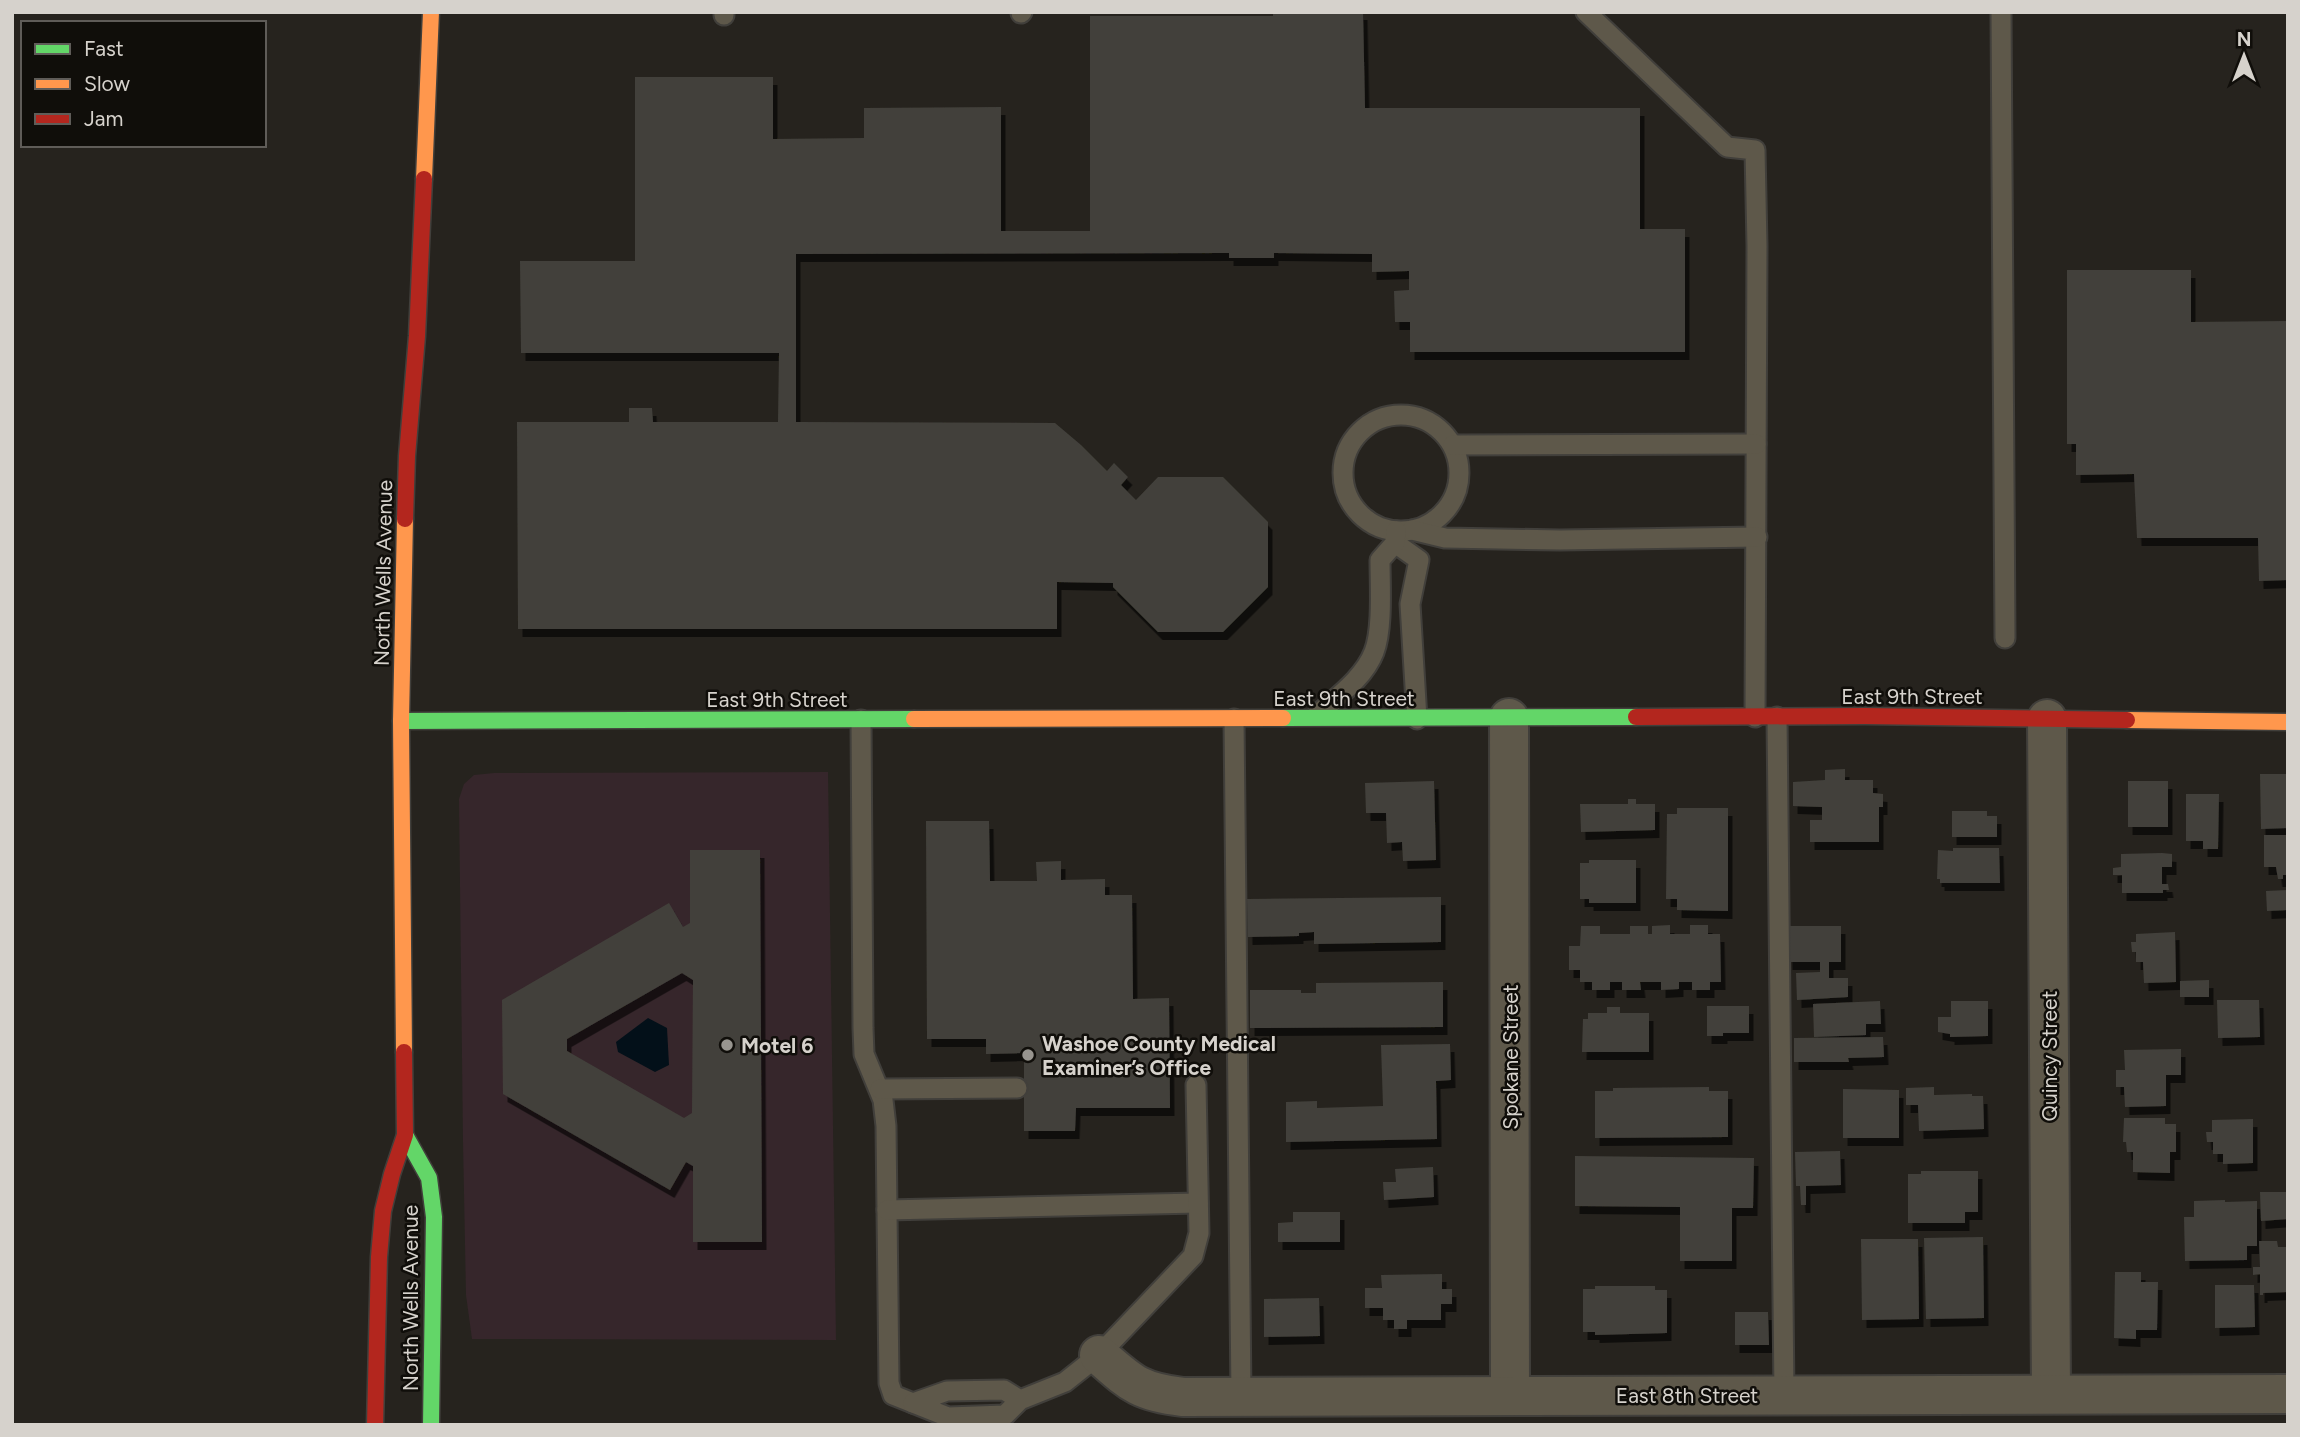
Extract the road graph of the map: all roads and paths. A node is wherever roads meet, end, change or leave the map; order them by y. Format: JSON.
{"nodes":[{"id":1,"x":431,"y":12,"type":"edge"},
{"id":2,"x":1586,"y":12,"type":"edge"},
{"id":3,"x":2001,"y":12,"type":"edge"},
{"id":4,"x":1756,"y":444,"type":"junction"},
{"id":5,"x":1453,"y":445,"type":"junction"},
{"id":6,"x":1401,"y":535,"type":"junction"},
{"id":7,"x":1757,"y":537,"type":"junction"},
{"id":8,"x":2005,"y":638,"type":"dead end"},
{"id":9,"x":1755,"y":717,"type":"junction"},
{"id":10,"x":1777,"y":717,"type":"junction"},
{"id":11,"x":1509,"y":718,"type":"junction"},
{"id":12,"x":1234,"y":719,"type":"junction"},
{"id":13,"x":1314,"y":719,"type":"junction"},
{"id":14,"x":1417,"y":719,"type":"junction"},
{"id":15,"x":2047,"y":719,"type":"junction"},
{"id":16,"x":861,"y":720,"type":"junction"},
{"id":17,"x":401,"y":721,"type":"junction"},
{"id":18,"x":2288,"y":722,"type":"edge"},
{"id":19,"x":1196,"y":1085,"type":"dead end"},
{"id":20,"x":1017,"y":1088,"type":"dead end"},
{"id":21,"x":880,"y":1089,"type":"junction"},
{"id":22,"x":405,"y":1135,"type":"junction"},
{"id":23,"x":1198,"y":1203,"type":"junction"},
{"id":24,"x":887,"y":1210,"type":"junction"},
{"id":25,"x":1099,"y":1355,"type":"junction"},
{"id":26,"x":2051,"y":1394,"type":"junction"},
{"id":27,"x":2288,"y":1394,"type":"edge"},
{"id":28,"x":1510,"y":1395,"type":"junction"},
{"id":29,"x":1784,"y":1395,"type":"junction"},
{"id":30,"x":1241,"y":1396,"type":"junction"},
{"id":31,"x":375,"y":1425,"type":"edge"},
{"id":32,"x":431,"y":1425,"type":"edge"}],
"edges":[{"from":1,"to":17,"type":"street","name":"North Wells Avenue"},
{"from":2,"to":4,"type":"lane"},
{"from":3,"to":8,"type":"lane"},
{"from":4,"to":5,"type":"lane"},
{"from":4,"to":7,"type":"lane"},
{"from":5,"to":6,"type":"lane"},
{"from":5,"to":6,"type":"lane"},
{"from":6,"to":7,"type":"lane"},
{"from":6,"to":13,"type":"lane"},
{"from":6,"to":14,"type":"lane"},
{"from":7,"to":9,"type":"lane"},
{"from":9,"to":10,"type":"street","name":"East 9th Street"},
{"from":9,"to":11,"type":"street","name":"East 9th Street"},
{"from":10,"to":15,"type":"street","name":"East 9th Street"},
{"from":10,"to":29,"type":"lane"},
{"from":11,"to":14,"type":"street","name":"East 9th Street"},
{"from":11,"to":28,"type":"street","name":"Spokane Street"},
{"from":12,"to":13,"type":"street","name":"East 9th Street"},
{"from":12,"to":16,"type":"street","name":"East 9th Street"},
{"from":12,"to":30,"type":"lane"},
{"from":13,"to":14,"type":"street","name":"East 9th Street"},
{"from":15,"to":18,"type":"street","name":"East 9th Street"},
{"from":15,"to":26,"type":"street","name":"Quincy Street"},
{"from":16,"to":17,"type":"street","name":"East 9th Street"},
{"from":16,"to":21,"type":"lane"},
{"from":17,"to":22,"type":"street","name":"North Wells Avenue"},
{"from":19,"to":23,"type":"lane"},
{"from":20,"to":21,"type":"lane"},
{"from":21,"to":24,"type":"lane"},
{"from":22,"to":31,"type":"street","name":"North Wells Avenue"},
{"from":22,"to":32,"type":"street","name":"North Wells Avenue"},
{"from":23,"to":24,"type":"lane"},
{"from":23,"to":25,"type":"lane"},
{"from":24,"to":25,"type":"lane"},
{"from":25,"to":30,"type":"street","name":"East 8th Street"},
{"from":26,"to":27,"type":"street","name":"East 8th Street"},
{"from":26,"to":29,"type":"street","name":"East 8th Street"},
{"from":28,"to":29,"type":"street","name":"East 8th Street"},
{"from":28,"to":30,"type":"street","name":"East 8th Street"}]}
